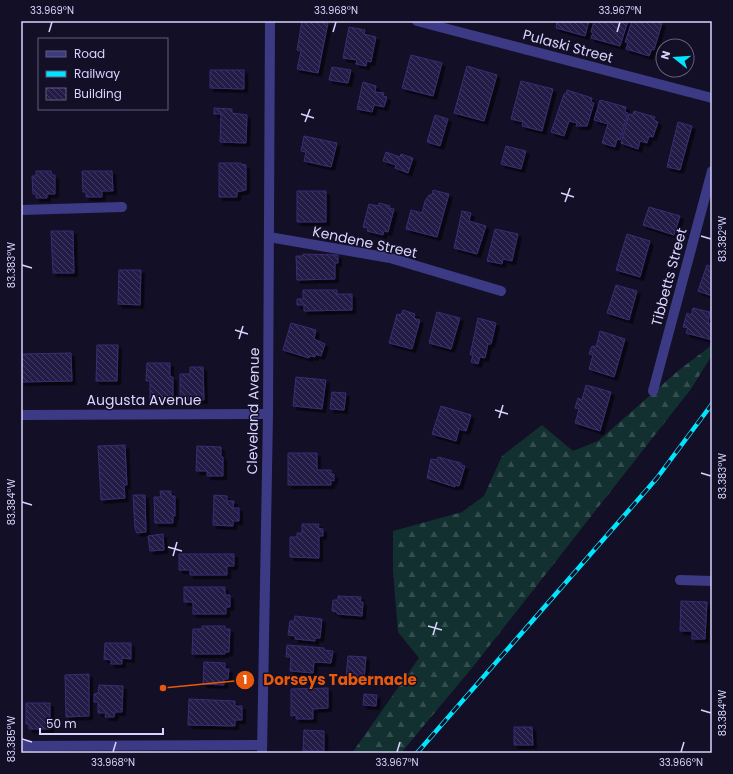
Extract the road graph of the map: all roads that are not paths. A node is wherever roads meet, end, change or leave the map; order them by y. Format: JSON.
{"nodes":[{"id":1,"x":270,"y":21,"type":"edge"},
{"id":2,"x":417,"y":21,"type":"edge"},
{"id":3,"x":712,"y":98,"type":"edge"},
{"id":4,"x":712,"y":171,"type":"edge"},
{"id":5,"x":122,"y":207,"type":"dead end"},
{"id":6,"x":21,"y":210,"type":"edge"},
{"id":7,"x":269,"y":237,"type":"junction"},
{"id":8,"x":501,"y":292,"type":"dead end"},
{"id":9,"x":653,"y":391,"type":"dead end"},
{"id":10,"x":268,"y":414,"type":"junction"},
{"id":11,"x":21,"y":415,"type":"edge"},
{"id":12,"x":680,"y":580,"type":"dead end"},
{"id":13,"x":712,"y":580,"type":"edge"},
{"id":14,"x":21,"y":746,"type":"edge"},
{"id":15,"x":262,"y":749,"type":"edge"}],
"edges":[{"from":1,"to":7,"type":"street","name":"Cleveland Avenue"},
{"from":2,"to":3,"type":"street","name":"Pulaski Street"},
{"from":4,"to":9,"type":"street","name":"Tibbetts Street"},
{"from":5,"to":6,"type":"street"},
{"from":7,"to":8,"type":"street","name":"Kendene Street"},
{"from":7,"to":10,"type":"street","name":"Cleveland Avenue"},
{"from":10,"to":11,"type":"street","name":"Augusta Avenue"},
{"from":10,"to":15,"type":"street","name":"Cleveland Avenue"},
{"from":12,"to":13,"type":"street"},
{"from":14,"to":15,"type":"street"}]}
